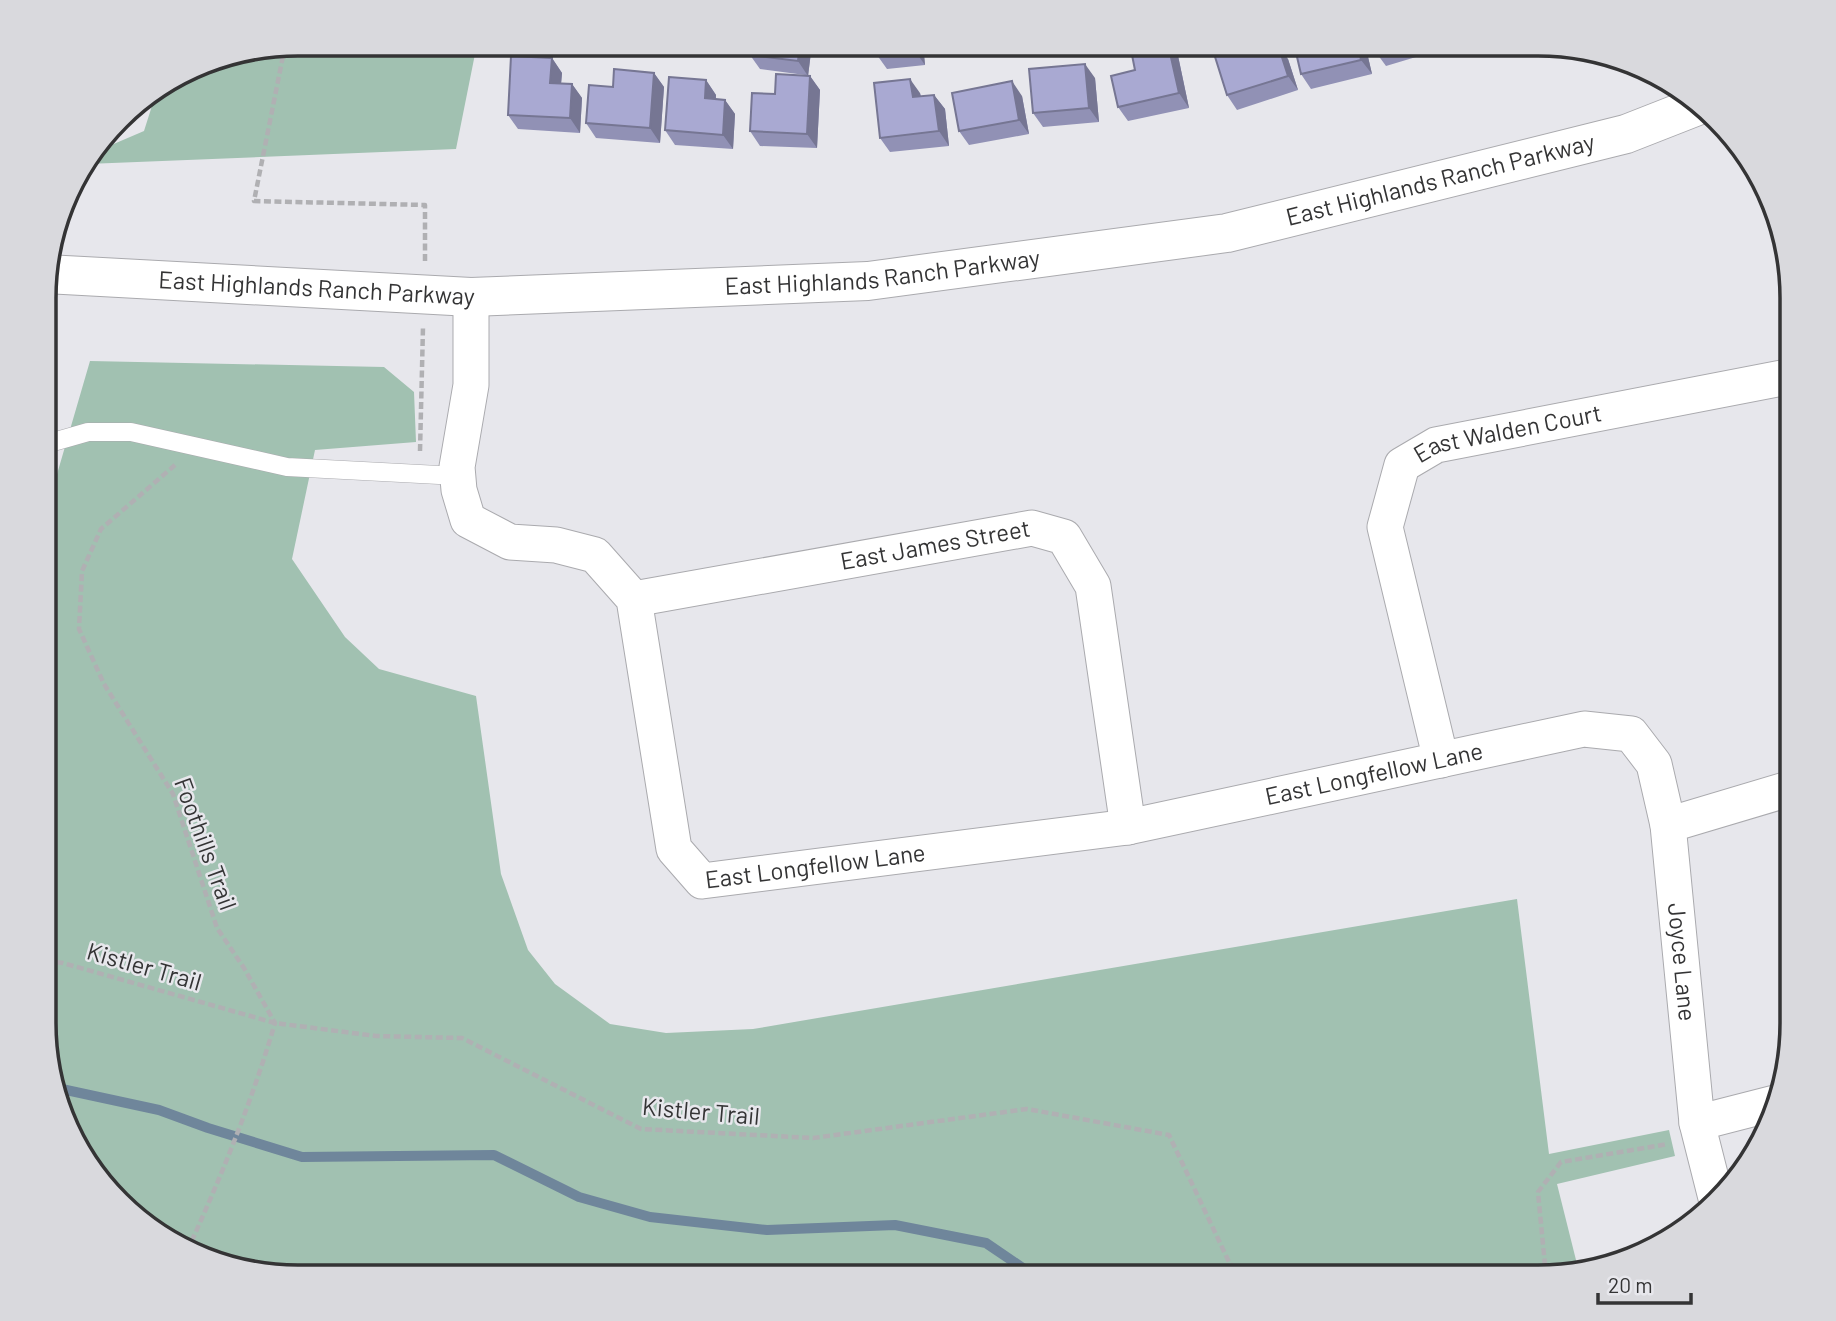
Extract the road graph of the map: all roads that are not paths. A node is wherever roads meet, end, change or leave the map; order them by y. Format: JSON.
{"nodes":[{"id":1,"x":1689,"y":109,"type":"edge"},
{"id":2,"x":57,"y":275,"type":"edge"},
{"id":3,"x":471,"y":297,"type":"junction"},
{"id":4,"x":1779,"y":379,"type":"edge"},
{"id":5,"x":56,"y":441,"type":"edge"},
{"id":6,"x":458,"y":476,"type":"junction"},
{"id":7,"x":634,"y":599,"type":"junction"},
{"id":8,"x":1631,"y":734,"type":"joint"},
{"id":9,"x":1441,"y":760,"type":"junction"},
{"id":10,"x":1779,"y":792,"type":"edge"},
{"id":11,"x":1668,"y":825,"type":"junction"},
{"id":12,"x":1128,"y":827,"type":"junction"},
{"id":13,"x":1764,"y":1107,"type":"edge"},
{"id":14,"x":1699,"y":1131,"type":"junction"},
{"id":15,"x":1714,"y":1189,"type":"edge"}],
"edges":[{"from":1,"to":3,"type":"main road","name":"East Highlands Ranch Parkway"},
{"from":2,"to":3,"type":"main road","name":"East Highlands Ranch Parkway"},
{"from":3,"to":6,"type":"street"},
{"from":4,"to":9,"type":"street","name":"East Walden Court"},
{"from":5,"to":6,"type":"lane"},
{"from":6,"to":7,"type":"street"},
{"from":7,"to":12,"type":"street","name":"East Longfellow Lane"},
{"from":7,"to":12,"type":"street","name":"East James Street"},
{"from":8,"to":9,"type":"street","name":"East Longfellow Lane"},
{"from":8,"to":11,"type":"street","name":"Joyce Lane"},
{"from":9,"to":12,"type":"street","name":"East Longfellow Lane"},
{"from":10,"to":11,"type":"street"},
{"from":11,"to":14,"type":"street","name":"Joyce Lane"},
{"from":13,"to":14,"type":"street"},
{"from":14,"to":15,"type":"street","name":"Joyce Lane"}]}
